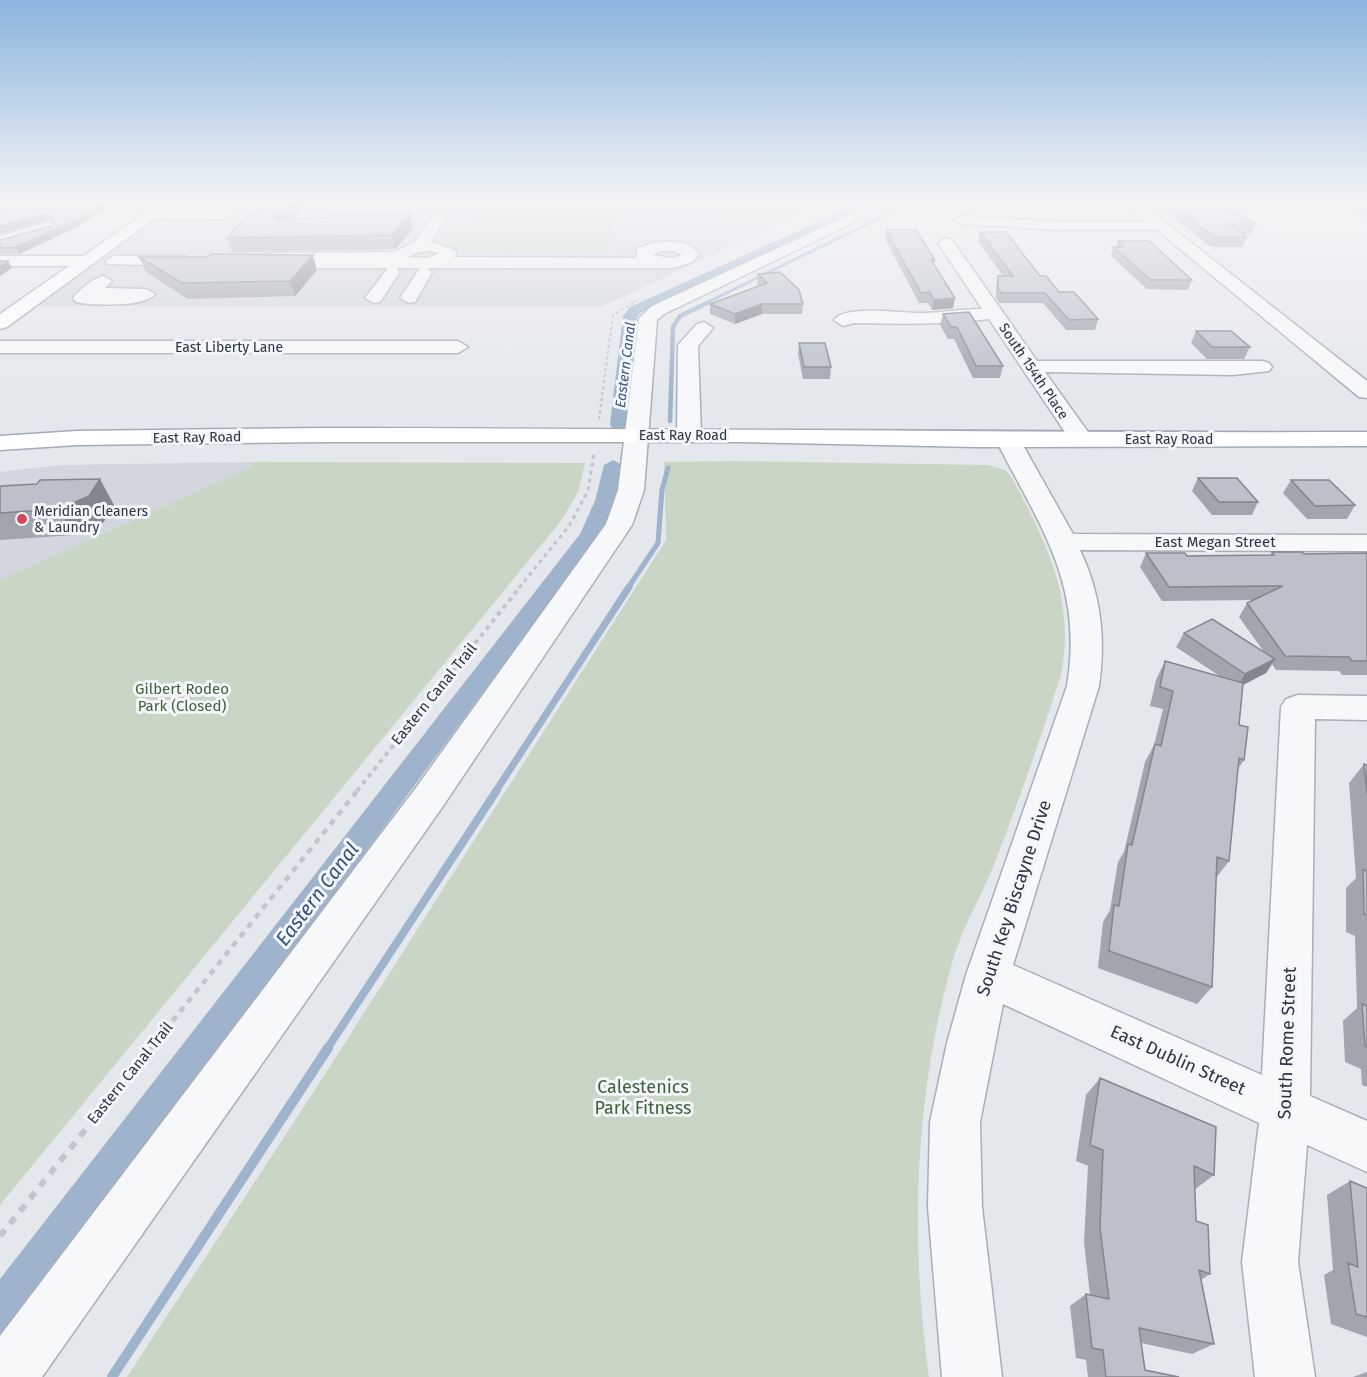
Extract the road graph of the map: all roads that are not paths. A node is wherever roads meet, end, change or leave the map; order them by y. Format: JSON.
{"nodes":[{"id":1,"x":51,"y":268,"type":"edge"},
{"id":2,"x":79,"y":268,"type":"edge"},
{"id":3,"x":412,"y":268,"type":"edge"},
{"id":4,"x":417,"y":268,"type":"edge"},
{"id":5,"x":749,"y":268,"type":"edge"},
{"id":6,"x":963,"y":268,"type":"edge"},
{"id":7,"x":1213,"y":268,"type":"edge"},
{"id":8,"x":103,"y":280,"type":"dead end"},
{"id":9,"x":88,"y":293,"type":"dead end"},
{"id":10,"x":374,"y":298,"type":"dead end"},
{"id":11,"x":409,"y":298,"type":"dead end"},
{"id":12,"x":2,"y":304,"type":"edge"},
{"id":13,"x":995,"y":314,"type":"junction"},
{"id":14,"x":843,"y":320,"type":"dead end"},
{"id":15,"x":0,"y":323,"type":"edge"},
{"id":16,"x":704,"y":328,"type":"dead end"},
{"id":17,"x":1012,"y":339,"type":"junction"},
{"id":18,"x":0,"y":347,"type":"edge"},
{"id":19,"x":458,"y":347,"type":"dead end"},
{"id":20,"x":1097,"y":363,"type":"junction"},
{"id":21,"x":1032,"y":367,"type":"junction"},
{"id":22,"x":1262,"y":367,"type":"dead end"},
{"id":23,"x":1344,"y":374,"type":"junction"},
{"id":24,"x":1367,"y":374,"type":"edge"},
{"id":25,"x":1367,"y":392,"type":"edge"},
{"id":26,"x":326,"y":435,"type":"junction"},
{"id":27,"x":689,"y":435,"type":"junction"},
{"id":28,"x":1081,"y":439,"type":"junction"},
{"id":29,"x":1367,"y":439,"type":"edge"},
{"id":30,"x":0,"y":443,"type":"edge"},
{"id":31,"x":595,"y":444,"type":"junction"},
{"id":32,"x":636,"y":444,"type":"junction"},
{"id":33,"x":1013,"y":449,"type":"junction"},
{"id":34,"x":1367,"y":449,"type":"edge"},
{"id":35,"x":195,"y":455,"type":"junction"},
{"id":36,"x":1317,"y":458,"type":"junction"},
{"id":37,"x":1367,"y":458,"type":"edge"},
{"id":38,"x":0,"y":459,"type":"edge"},
{"id":39,"x":1062,"y":542,"type":"junction"},
{"id":40,"x":1367,"y":543,"type":"edge"},
{"id":41,"x":1367,"y":708,"type":"edge"},
{"id":42,"x":988,"y":975,"type":"junction"},
{"id":43,"x":1285,"y":1109,"type":"junction"},
{"id":44,"x":1367,"y":1147,"type":"edge"},
{"id":45,"x":6,"y":1377,"type":"edge"},
{"id":46,"x":972,"y":1377,"type":"edge"},
{"id":47,"x":1285,"y":1377,"type":"edge"}],
"edges":[{"from":1,"to":12,"type":"main road"},
{"from":2,"to":15,"type":"main road"},
{"from":3,"to":10,"type":"street"},
{"from":4,"to":11,"type":"street"},
{"from":5,"to":32,"type":"street"},
{"from":6,"to":13,"type":"street","name":"South 154th Place"},
{"from":7,"to":23,"type":"street"},
{"from":8,"to":9,"type":"street"},
{"from":13,"to":14,"type":"street"},
{"from":13,"to":17,"type":"street","name":"South 154th Place"},
{"from":16,"to":27,"type":"street"},
{"from":17,"to":20,"type":"street"},
{"from":17,"to":21,"type":"street","name":"South 154th Place"},
{"from":18,"to":19,"type":"street","name":"East Liberty Lane"},
{"from":20,"to":21,"type":"street"},
{"from":20,"to":22,"type":"street"},
{"from":21,"to":28,"type":"street","name":"South 154th Place"},
{"from":23,"to":24,"type":"street"},
{"from":23,"to":25,"type":"street"},
{"from":26,"to":30,"type":"main road","name":"East Ray Road"},
{"from":26,"to":31,"type":"main road","name":"East Ray Road"},
{"from":26,"to":35,"type":"main road"},
{"from":27,"to":32,"type":"main road","name":"East Ray Road"},
{"from":27,"to":33,"type":"main road","name":"East Ray Road"},
{"from":28,"to":29,"type":"main road","name":"East Ray Road"},
{"from":28,"to":33,"type":"main road","name":"East Ray Road"},
{"from":31,"to":32,"type":"main road","name":"East Ray Road"},
{"from":31,"to":35,"type":"main road","name":"East Ray Road"},
{"from":32,"to":33,"type":"main road","name":"East Ray Road"},
{"from":32,"to":45,"type":"street"},
{"from":33,"to":36,"type":"main road","name":"East Ray Road"},
{"from":33,"to":39,"type":"street","name":"South Key Biscayne Drive"},
{"from":34,"to":36,"type":"main road"},
{"from":35,"to":38,"type":"main road","name":"East Ray Road"},
{"from":36,"to":37,"type":"main road","name":"East Ray Road"},
{"from":39,"to":40,"type":"street","name":"East Megan Street"},
{"from":39,"to":42,"type":"street","name":"South Key Biscayne Drive"},
{"from":41,"to":43,"type":"street","name":"South Rome Street"},
{"from":42,"to":43,"type":"street","name":"East Dublin Street"},
{"from":42,"to":46,"type":"street","name":"South Key Biscayne Drive"},
{"from":43,"to":44,"type":"street","name":"East Dublin Street"},
{"from":43,"to":47,"type":"street","name":"South Rome Street"}]}
